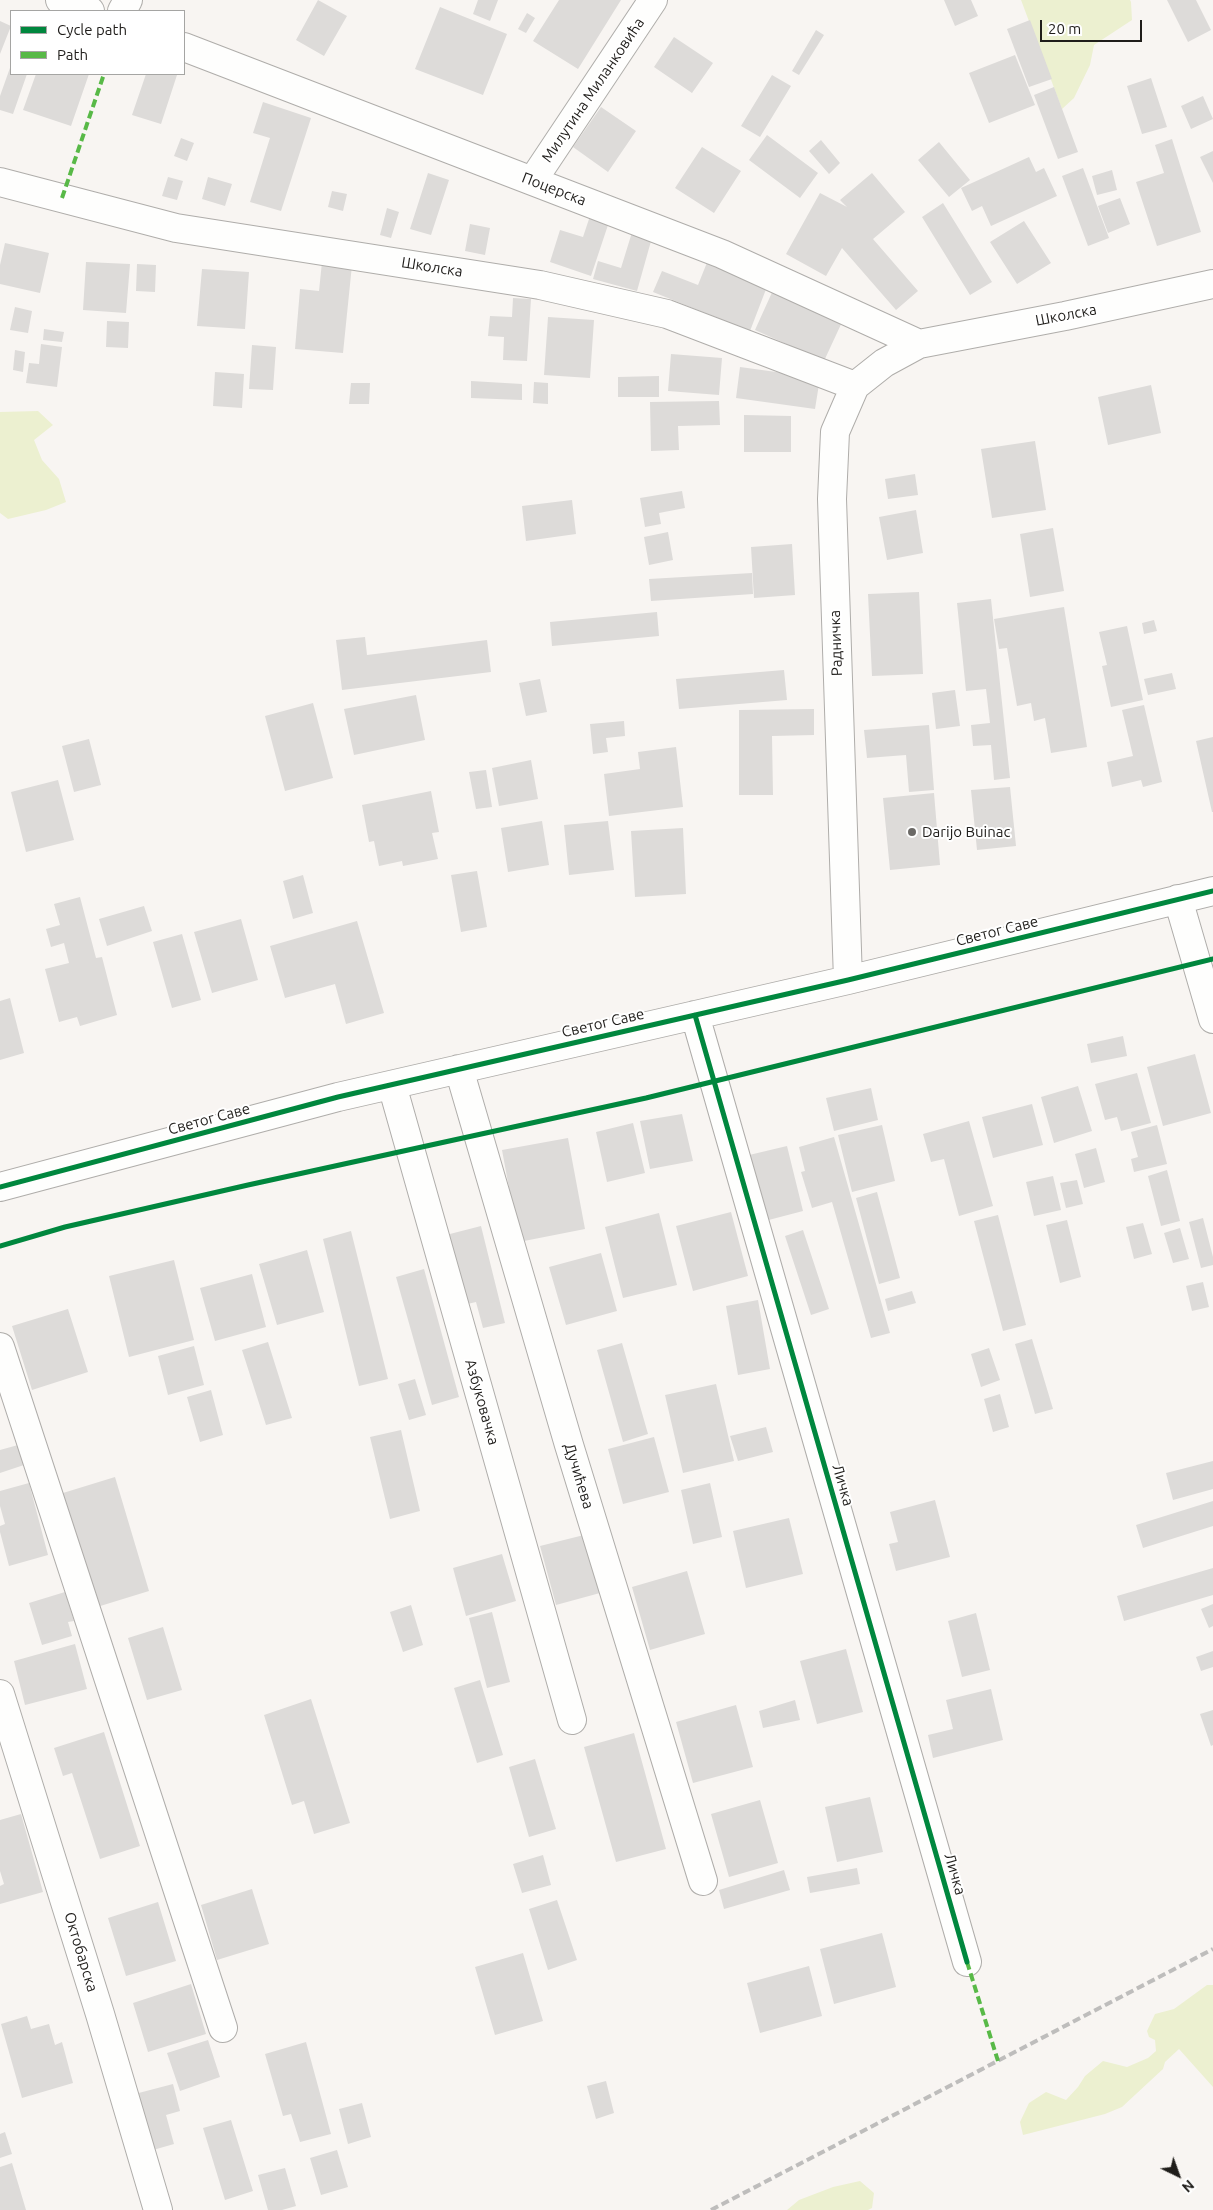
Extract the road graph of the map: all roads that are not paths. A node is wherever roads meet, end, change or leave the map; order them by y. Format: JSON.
{"nodes":[{"id":1,"x":60,"y":0,"type":"edge"},
{"id":2,"x":653,"y":0,"type":"edge"},
{"id":3,"x":87,"y":10,"type":"edge"},
{"id":4,"x":185,"y":47,"type":"edge"},
{"id":5,"x":533,"y":180,"type":"junction"},
{"id":6,"x":0,"y":182,"type":"edge"},
{"id":7,"x":1213,"y":284,"type":"edge"},
{"id":8,"x":919,"y":344,"type":"junction"},
{"id":9,"x":855,"y":386,"type":"junction"},
{"id":10,"x":1213,"y":890,"type":"edge"},
{"id":11,"x":1178,"y":899,"type":"junction"},
{"id":12,"x":848,"y":980,"type":"junction"},
{"id":13,"x":695,"y":1014,"type":"junction"},
{"id":14,"x":1213,"y":1019,"type":"edge"},
{"id":15,"x":460,"y":1069,"type":"junction"},
{"id":16,"x":392,"y":1085,"type":"junction"},
{"id":17,"x":0,"y":1187,"type":"edge"},
{"id":18,"x":0,"y":1347,"type":"edge"},
{"id":19,"x":0,"y":1694,"type":"edge"},
{"id":20,"x":572,"y":1720,"type":"dead end"},
{"id":21,"x":703,"y":1880,"type":"dead end"},
{"id":22,"x":967,"y":1962,"type":"dead end"},
{"id":23,"x":222,"y":2028,"type":"dead end"},
{"id":24,"x":158,"y":2210,"type":"edge"}],
"edges":[{"from":1,"to":3,"type":"street"},
{"from":2,"to":5,"type":"street","name":"Милутина Миланковића"},
{"from":4,"to":5,"type":"street","name":"Поцерска"},
{"from":5,"to":8,"type":"street","name":"Поцерска"},
{"from":6,"to":9,"type":"street","name":"Школска"},
{"from":7,"to":8,"type":"street","name":"Школска"},
{"from":8,"to":9,"type":"street","name":"Радничка"},
{"from":9,"to":12,"type":"street","name":"Радничка"},
{"from":10,"to":11,"type":"street","name":"Светог Саве"},
{"from":11,"to":12,"type":"street","name":"Светог Саве"},
{"from":11,"to":14,"type":"street"},
{"from":12,"to":13,"type":"street","name":"Светог Саве"},
{"from":13,"to":15,"type":"street","name":"Светог Саве"},
{"from":13,"to":22,"type":"street","name":"Личка"},
{"from":15,"to":16,"type":"street","name":"Светог Саве"},
{"from":15,"to":21,"type":"street","name":"Дучићева"},
{"from":16,"to":17,"type":"street","name":"Светог Саве"},
{"from":16,"to":20,"type":"street","name":"Азбуковачка"},
{"from":18,"to":23,"type":"street"},
{"from":19,"to":24,"type":"street","name":"Октобарска"}]}
